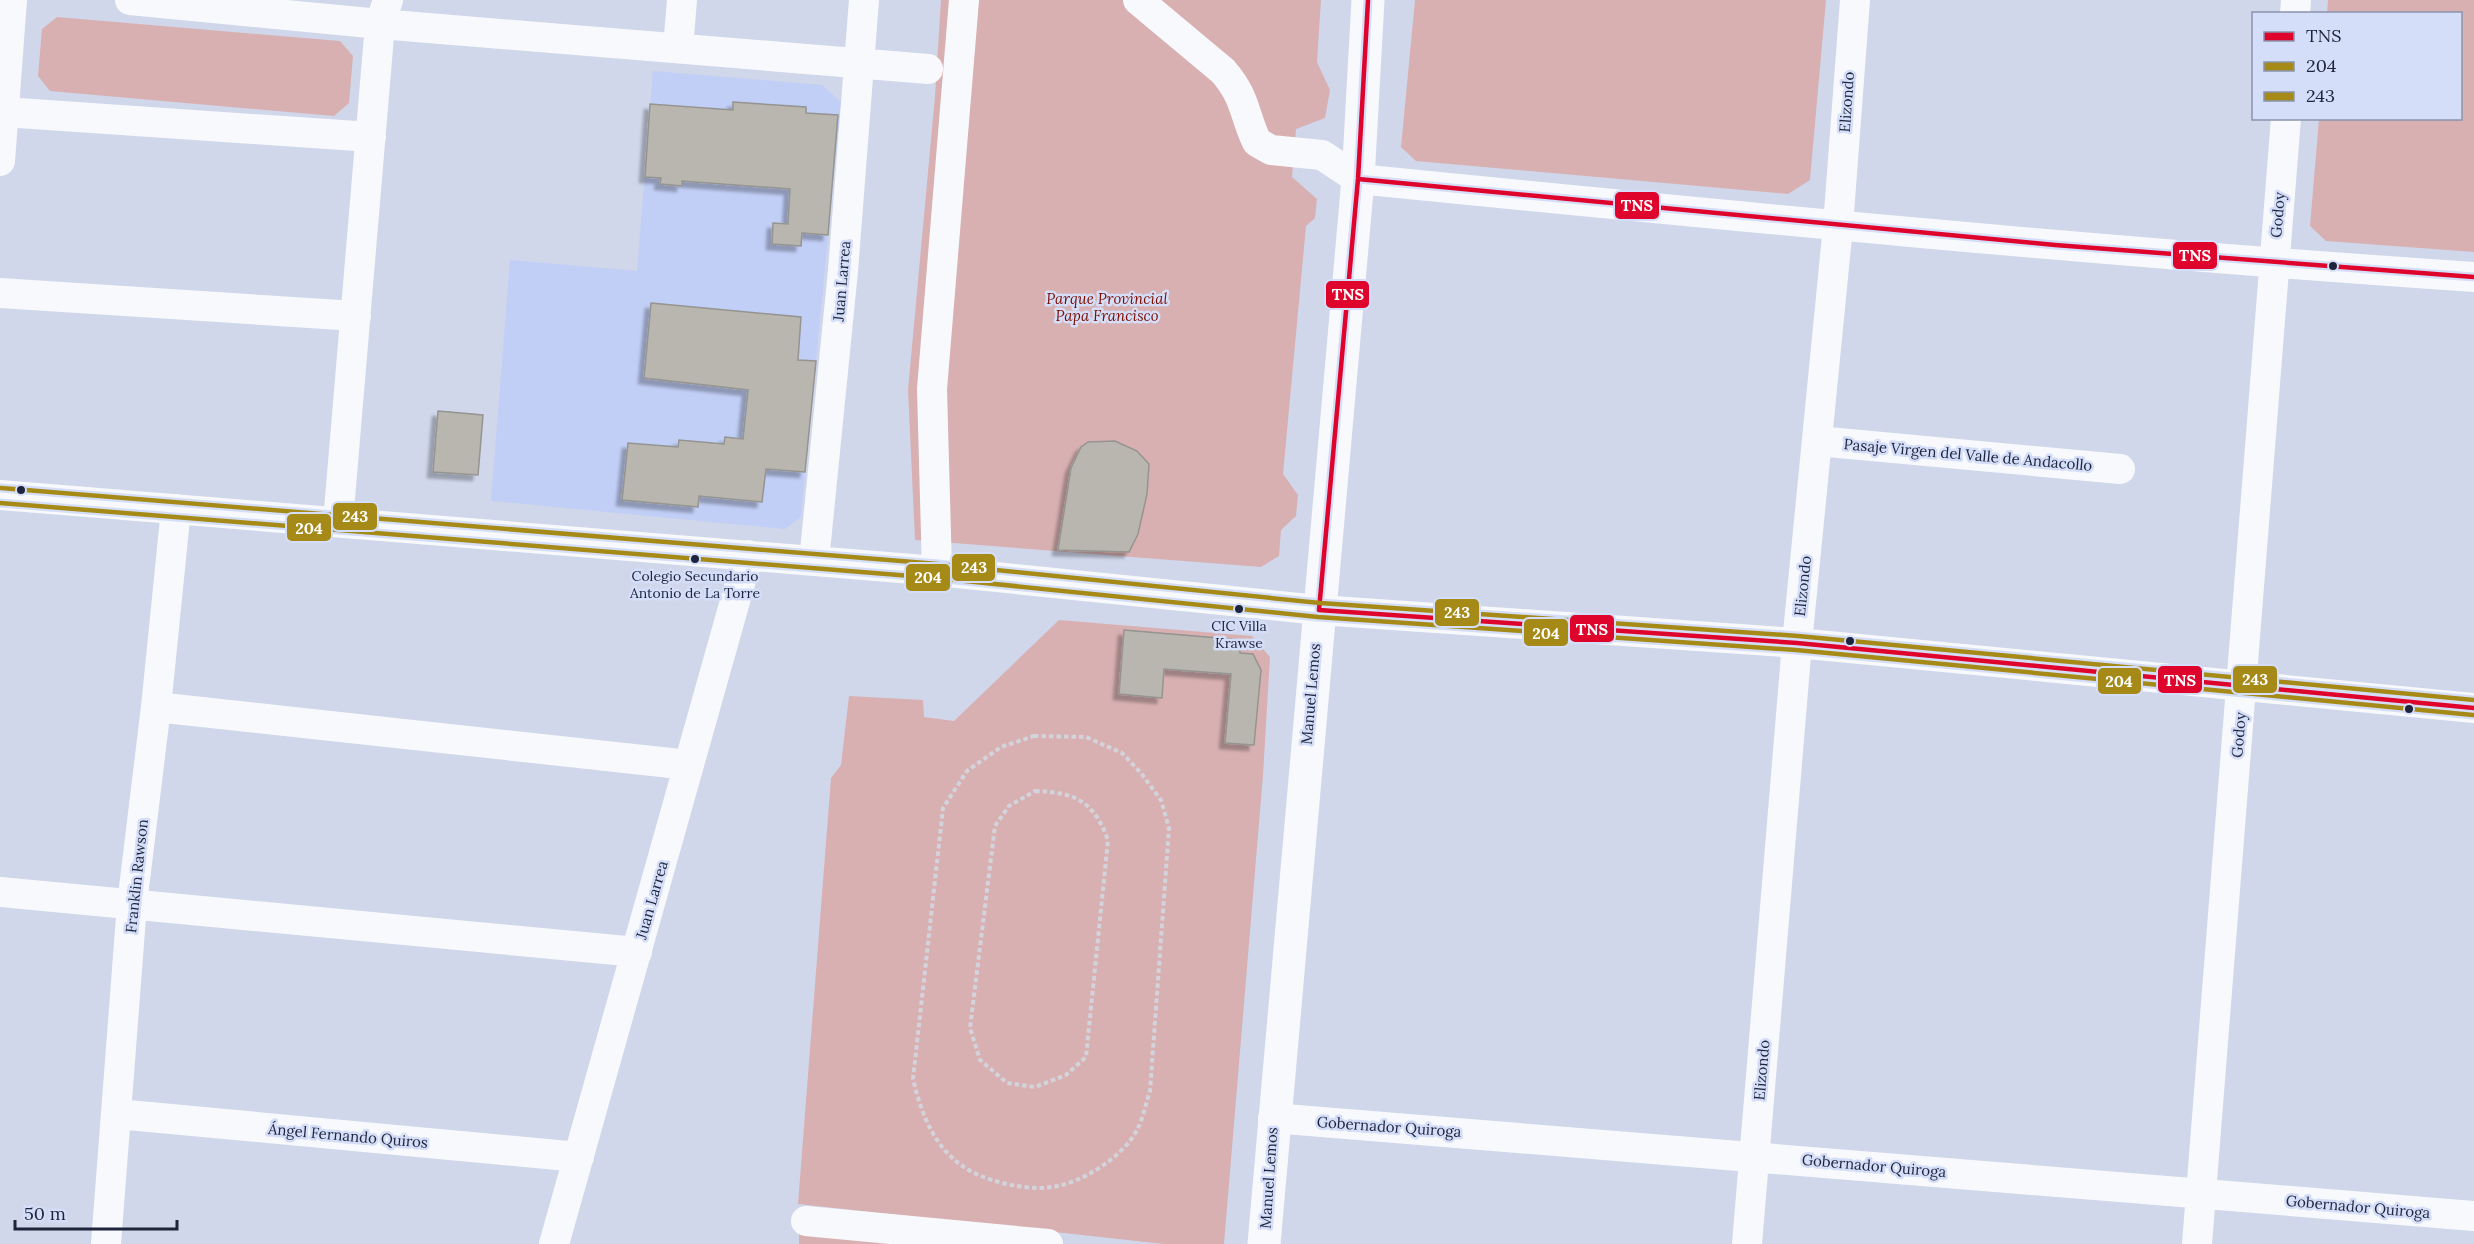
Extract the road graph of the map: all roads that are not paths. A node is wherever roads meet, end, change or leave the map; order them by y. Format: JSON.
{"nodes":[{"id":1,"x":12,"y":0,"type":"edge"},
{"id":2,"x":130,"y":0,"type":"edge"},
{"id":3,"x":682,"y":0,"type":"edge"},
{"id":4,"x":864,"y":0,"type":"edge"},
{"id":5,"x":964,"y":0,"type":"edge"},
{"id":6,"x":1137,"y":0,"type":"edge"},
{"id":7,"x":1368,"y":0,"type":"edge"},
{"id":8,"x":1855,"y":0,"type":"edge"},
{"id":9,"x":384,"y":12,"type":"edge"},
{"id":10,"x":678,"y":48,"type":"junction"},
{"id":11,"x":859,"y":63,"type":"junction"},
{"id":12,"x":928,"y":69,"type":"dead end"},
{"id":13,"x":4,"y":112,"type":"junction"},
{"id":14,"x":2286,"y":120,"type":"edge"},
{"id":15,"x":371,"y":137,"type":"junction"},
{"id":16,"x":0,"y":161,"type":"edge"},
{"id":17,"x":1358,"y":179,"type":"junction"},
{"id":18,"x":1838,"y":226,"type":"junction"},
{"id":19,"x":2274,"y":264,"type":"junction"},
{"id":20,"x":2474,"y":277,"type":"edge"},
{"id":21,"x":0,"y":293,"type":"edge"},
{"id":22,"x":356,"y":316,"type":"junction"},
{"id":23,"x":1817,"y":441,"type":"junction"},
{"id":24,"x":2120,"y":469,"type":"dead end"},
{"id":25,"x":0,"y":495,"type":"edge"},
{"id":26,"x":176,"y":509,"type":"junction"},
{"id":27,"x":338,"y":522,"type":"junction"},
{"id":28,"x":748,"y":555,"type":"junction"},
{"id":29,"x":814,"y":561,"type":"junction"},
{"id":30,"x":937,"y":571,"type":"junction"},
{"id":31,"x":1319,"y":610,"type":"junction"},
{"id":32,"x":1797,"y":643,"type":"junction"},
{"id":33,"x":2243,"y":686,"type":"junction"},
{"id":34,"x":156,"y":707,"type":"junction"},
{"id":35,"x":2474,"y":708,"type":"edge"},
{"id":36,"x":689,"y":765,"type":"junction"},
{"id":37,"x":0,"y":892,"type":"edge"},
{"id":38,"x":132,"y":904,"type":"junction"},
{"id":39,"x":637,"y":952,"type":"junction"},
{"id":40,"x":117,"y":1114,"type":"junction"},
{"id":41,"x":1273,"y":1118,"type":"junction"},
{"id":42,"x":1755,"y":1156,"type":"junction"},
{"id":43,"x":579,"y":1157,"type":"junction"},
{"id":44,"x":2202,"y":1194,"type":"junction"},
{"id":45,"x":2474,"y":1216,"type":"edge"},
{"id":46,"x":806,"y":1221,"type":"dead end"},
{"id":47,"x":106,"y":1244,"type":"edge"},
{"id":48,"x":554,"y":1244,"type":"edge"},
{"id":49,"x":1048,"y":1244,"type":"edge"},
{"id":50,"x":1264,"y":1244,"type":"edge"},
{"id":51,"x":1747,"y":1244,"type":"edge"},
{"id":52,"x":2197,"y":1244,"type":"edge"}],
"edges":[{"from":1,"to":13,"type":"street"},
{"from":2,"to":9,"type":"street"},
{"from":3,"to":10,"type":"street"},
{"from":4,"to":11,"type":"street","name":"Juan Larrea"},
{"from":5,"to":30,"type":"street"},
{"from":6,"to":17,"type":"street"},
{"from":7,"to":17,"type":"main road","name":"Manuel Lemos"},
{"from":8,"to":18,"type":"street","name":"Elizondo"},
{"from":9,"to":10,"type":"street"},
{"from":9,"to":15,"type":"street"},
{"from":10,"to":11,"type":"street"},
{"from":11,"to":12,"type":"street"},
{"from":11,"to":29,"type":"street","name":"Juan Larrea"},
{"from":13,"to":15,"type":"street"},
{"from":13,"to":16,"type":"street"},
{"from":14,"to":19,"type":"street","name":"Godoy"},
{"from":15,"to":22,"type":"street"},
{"from":17,"to":18,"type":"street"},
{"from":17,"to":31,"type":"main road","name":"Manuel Lemos"},
{"from":18,"to":19,"type":"street"},
{"from":18,"to":23,"type":"street","name":"Elizondo"},
{"from":19,"to":20,"type":"street"},
{"from":19,"to":33,"type":"street","name":"Godoy"},
{"from":21,"to":22,"type":"street"},
{"from":22,"to":27,"type":"street"},
{"from":23,"to":24,"type":"street","name":"Pasaje Virgen del Valle de Andacollo"},
{"from":23,"to":32,"type":"street","name":"Elizondo"},
{"from":25,"to":26,"type":"street"},
{"from":26,"to":27,"type":"street"},
{"from":26,"to":34,"type":"street","name":"Franklin Rawson"},
{"from":27,"to":28,"type":"street"},
{"from":28,"to":29,"type":"street"},
{"from":28,"to":36,"type":"street","name":"Juan Larrea"},
{"from":29,"to":30,"type":"street"},
{"from":30,"to":31,"type":"street"},
{"from":31,"to":32,"type":"street"},
{"from":31,"to":41,"type":"main road","name":"Manuel Lemos"},
{"from":32,"to":33,"type":"street"},
{"from":32,"to":42,"type":"street","name":"Elizondo"},
{"from":33,"to":35,"type":"street"},
{"from":33,"to":44,"type":"street","name":"Godoy"},
{"from":34,"to":36,"type":"street"},
{"from":34,"to":38,"type":"street","name":"Franklin Rawson"},
{"from":36,"to":39,"type":"street","name":"Juan Larrea"},
{"from":37,"to":38,"type":"street"},
{"from":38,"to":39,"type":"street"},
{"from":38,"to":40,"type":"street","name":"Franklin Rawson"},
{"from":39,"to":43,"type":"street","name":"Juan Larrea"},
{"from":40,"to":43,"type":"street","name":"Ángel Fernando Quiros"},
{"from":40,"to":47,"type":"street","name":"Franklin Rawson"},
{"from":41,"to":42,"type":"street","name":"Gobernador Quiroga"},
{"from":41,"to":50,"type":"main road","name":"Manuel Lemos"},
{"from":42,"to":44,"type":"street","name":"Gobernador Quiroga"},
{"from":42,"to":51,"type":"street","name":"Elizondo"},
{"from":43,"to":48,"type":"street","name":"Juan Larrea"},
{"from":44,"to":45,"type":"street","name":"Gobernador Quiroga"},
{"from":44,"to":52,"type":"street","name":"Godoy"},
{"from":46,"to":49,"type":"street"}]}
